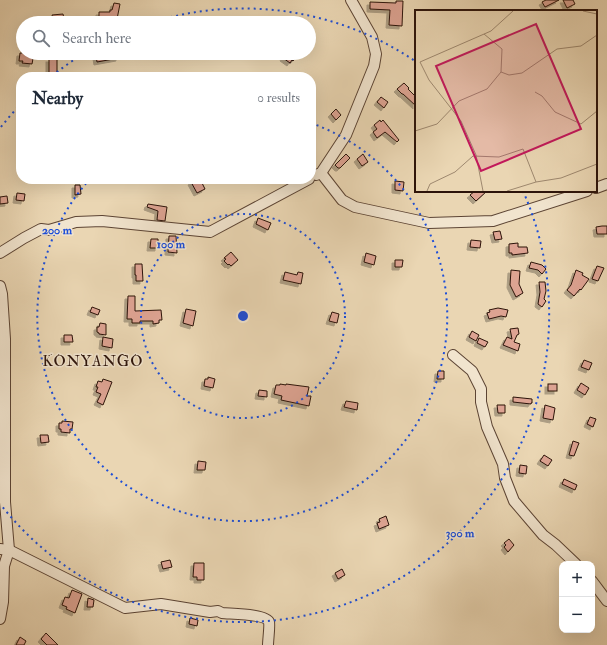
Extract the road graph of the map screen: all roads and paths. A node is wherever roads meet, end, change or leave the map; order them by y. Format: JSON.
{"nodes":[{"id":1,"x":351,"y":0,"type":"edge"},
{"id":2,"x":321,"y":173,"type":"junction"},
{"id":3,"x":316,"y":175,"type":"edge"},
{"id":4,"x":299,"y":184,"type":"edge"},
{"id":5,"x":607,"y":184,"type":"edge"},
{"id":6,"x":597,"y":188,"type":"edge"},
{"id":7,"x":584,"y":192,"type":"edge"},
{"id":8,"x":0,"y":253,"type":"edge"},
{"id":9,"x":0,"y":286,"type":"edge"},
{"id":10,"x":453,"y":355,"type":"dead end"},
{"id":11,"x":4,"y":550,"type":"edge"},
{"id":12,"x":573,"y":561,"type":"edge"},
{"id":13,"x":595,"y":585,"type":"edge"},
{"id":14,"x":607,"y":600,"type":"edge"},
{"id":15,"x":0,"y":619,"type":"edge"},
{"id":16,"x":268,"y":645,"type":"edge"}],
"edges":[{"from":1,"to":2,"type":"street"},
{"from":2,"to":3,"type":"street"},
{"from":2,"to":7,"type":"street"},
{"from":4,"to":8,"type":"street"},
{"from":5,"to":6,"type":"street"},
{"from":9,"to":11,"type":"street"},
{"from":10,"to":12,"type":"street"},
{"from":11,"to":15,"type":"street"},
{"from":11,"to":16,"type":"street"},
{"from":13,"to":14,"type":"street"}]}
